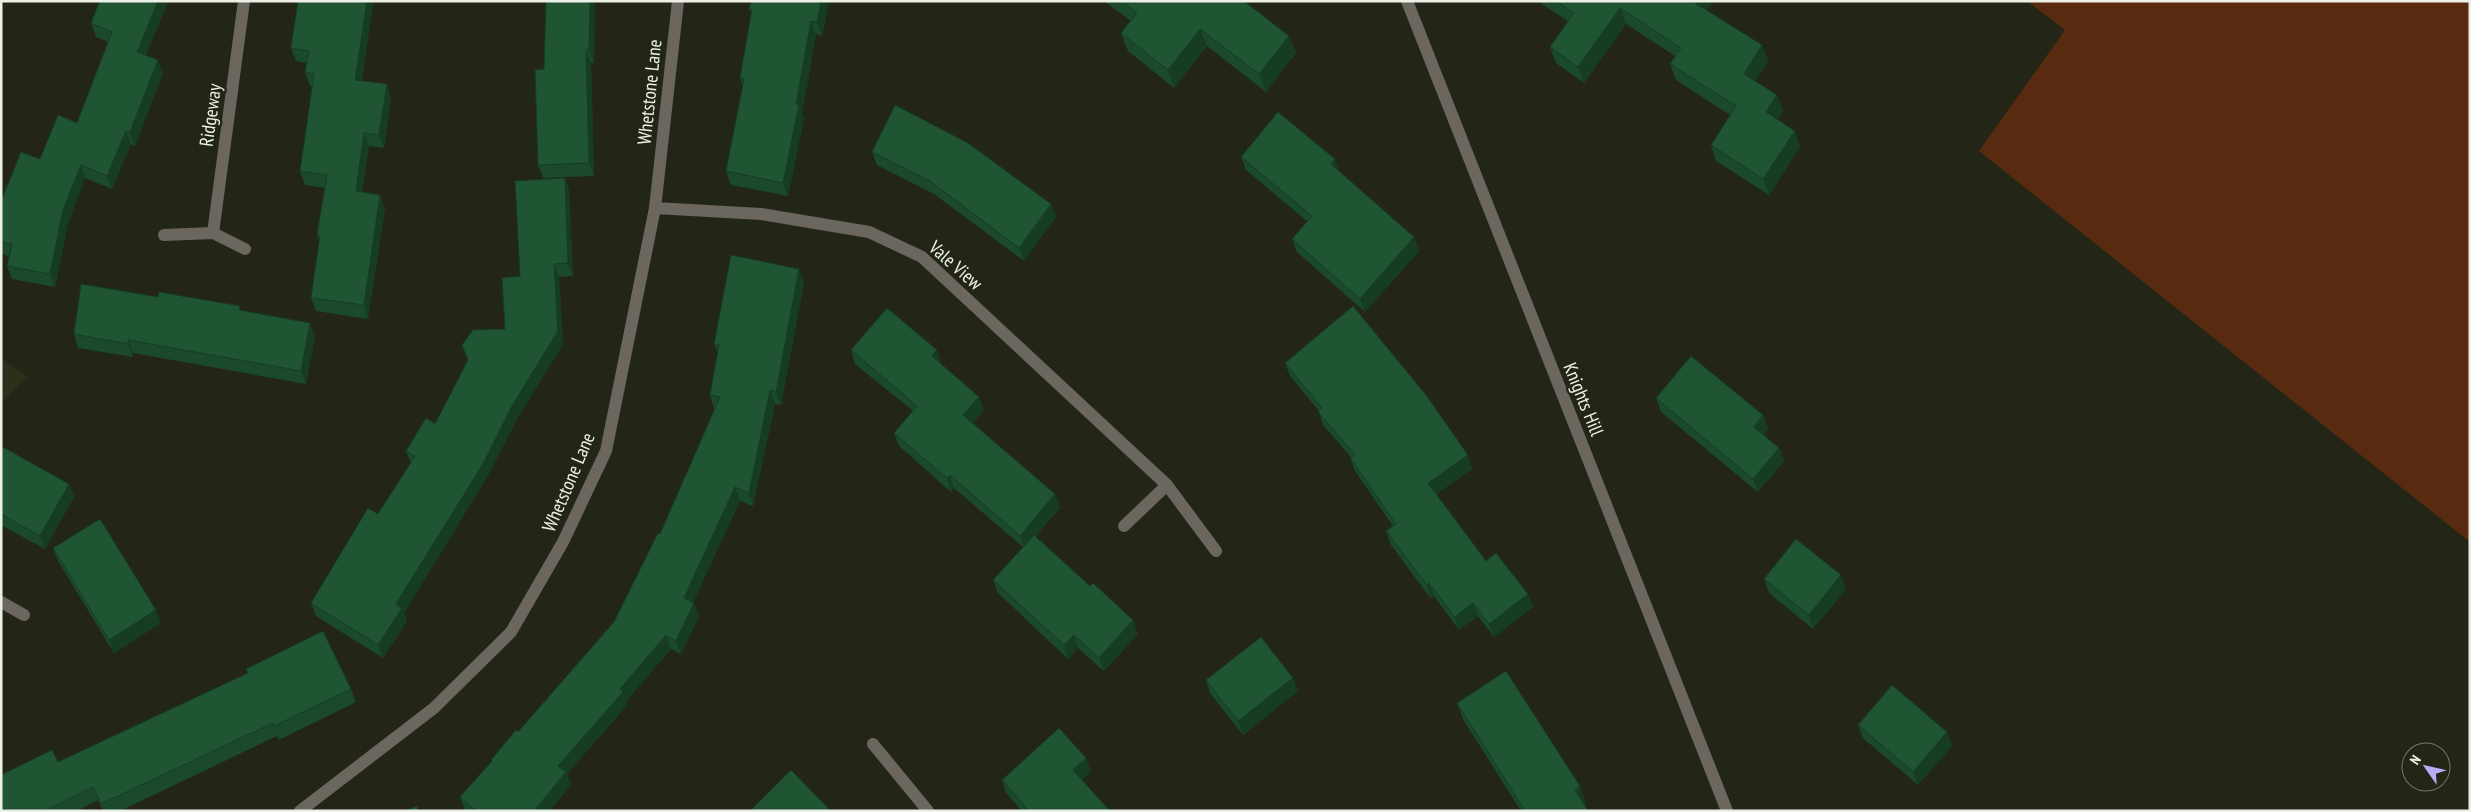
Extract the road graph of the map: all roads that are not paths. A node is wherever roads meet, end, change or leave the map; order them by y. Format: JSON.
{"nodes":[{"id":1,"x":244,"y":1,"type":"edge"},
{"id":2,"x":678,"y":1,"type":"edge"},
{"id":3,"x":1407,"y":1,"type":"edge"},
{"id":4,"x":655,"y":208,"type":"junction"},
{"id":5,"x":213,"y":233,"type":"junction"},
{"id":6,"x":164,"y":234,"type":"dead end"},
{"id":7,"x":246,"y":249,"type":"dead end"},
{"id":8,"x":1167,"y":485,"type":"junction"},
{"id":9,"x":1124,"y":526,"type":"dead end"},
{"id":10,"x":1216,"y":551,"type":"dead end"},
{"id":11,"x":1,"y":602,"type":"edge"},
{"id":12,"x":24,"y":615,"type":"dead end"},
{"id":13,"x":873,"y":744,"type":"dead end"},
{"id":14,"x":300,"y":811,"type":"edge"},
{"id":15,"x":928,"y":811,"type":"edge"},
{"id":16,"x":1727,"y":811,"type":"edge"}],
"edges":[{"from":1,"to":5,"type":"street","name":"Ridgeway"},
{"from":2,"to":4,"type":"street","name":"Whetstone Lane"},
{"from":3,"to":16,"type":"street","name":"Knights Hill"},
{"from":4,"to":8,"type":"street","name":"Vale View"},
{"from":4,"to":14,"type":"street","name":"Whetstone Lane"},
{"from":5,"to":6,"type":"street"},
{"from":5,"to":7,"type":"street"},
{"from":8,"to":9,"type":"street"},
{"from":8,"to":10,"type":"street","name":"Vale View"},
{"from":11,"to":12,"type":"street"},
{"from":13,"to":15,"type":"street"}]}
